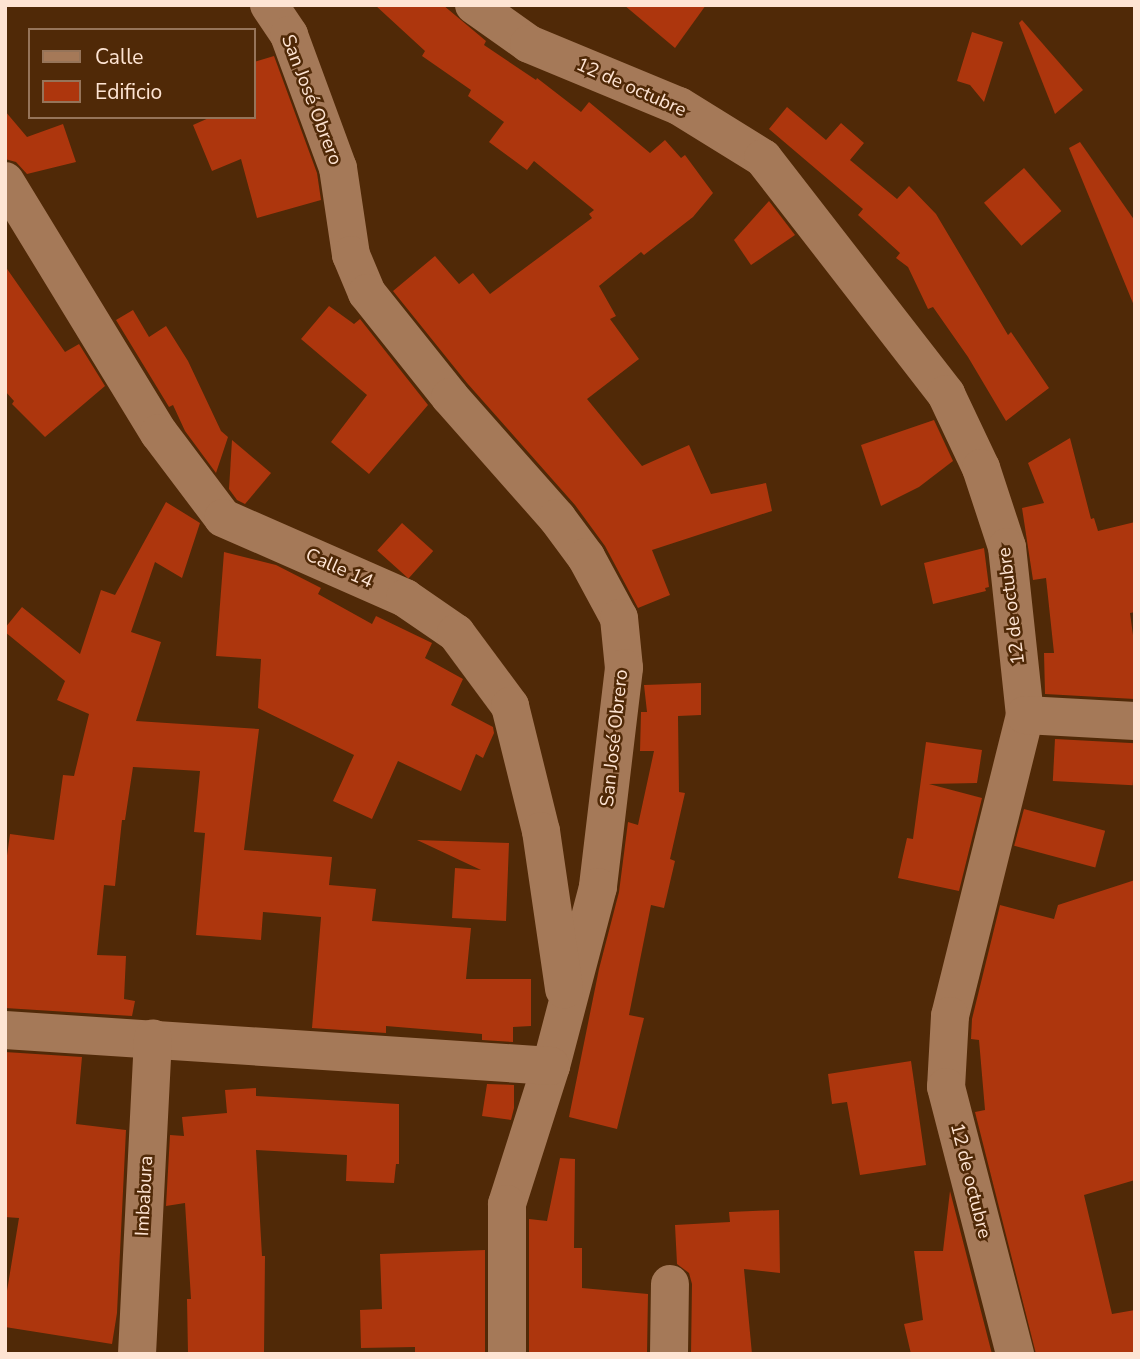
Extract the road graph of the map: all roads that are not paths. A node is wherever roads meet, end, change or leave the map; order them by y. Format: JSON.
{"nodes":[{"id":1,"x":269,"y":5,"type":"edge"},
{"id":2,"x":474,"y":5,"type":"edge"},
{"id":3,"x":5,"y":181,"type":"edge"},
{"id":4,"x":1025,"y":715,"type":"junction"},
{"id":5,"x":1135,"y":721,"type":"edge"},
{"id":6,"x":566,"y":1004,"type":"junction"},
{"id":7,"x":5,"y":1030,"type":"edge"},
{"id":8,"x":153,"y":1038,"type":"junction"},
{"id":9,"x":551,"y":1066,"type":"junction"},
{"id":10,"x":670,"y":1284,"type":"dead end"},
{"id":11,"x":137,"y":1354,"type":"edge"},
{"id":12,"x":507,"y":1354,"type":"edge"},
{"id":13,"x":669,"y":1354,"type":"edge"},
{"id":14,"x":1015,"y":1354,"type":"edge"}],
"edges":[{"from":1,"to":6,"type":"street","name":"San José Obrero"},
{"from":2,"to":4,"type":"street","name":"12 de octubre"},
{"from":3,"to":6,"type":"street","name":"Calle 14"},
{"from":4,"to":5,"type":"street"},
{"from":4,"to":14,"type":"street","name":"12 de octubre"},
{"from":6,"to":9,"type":"street","name":"San José Obrero"},
{"from":7,"to":8,"type":"street"},
{"from":8,"to":9,"type":"street"},
{"from":8,"to":11,"type":"street","name":"Imbabura"},
{"from":9,"to":12,"type":"street","name":"San José Obrero"},
{"from":10,"to":13,"type":"street"}]}
